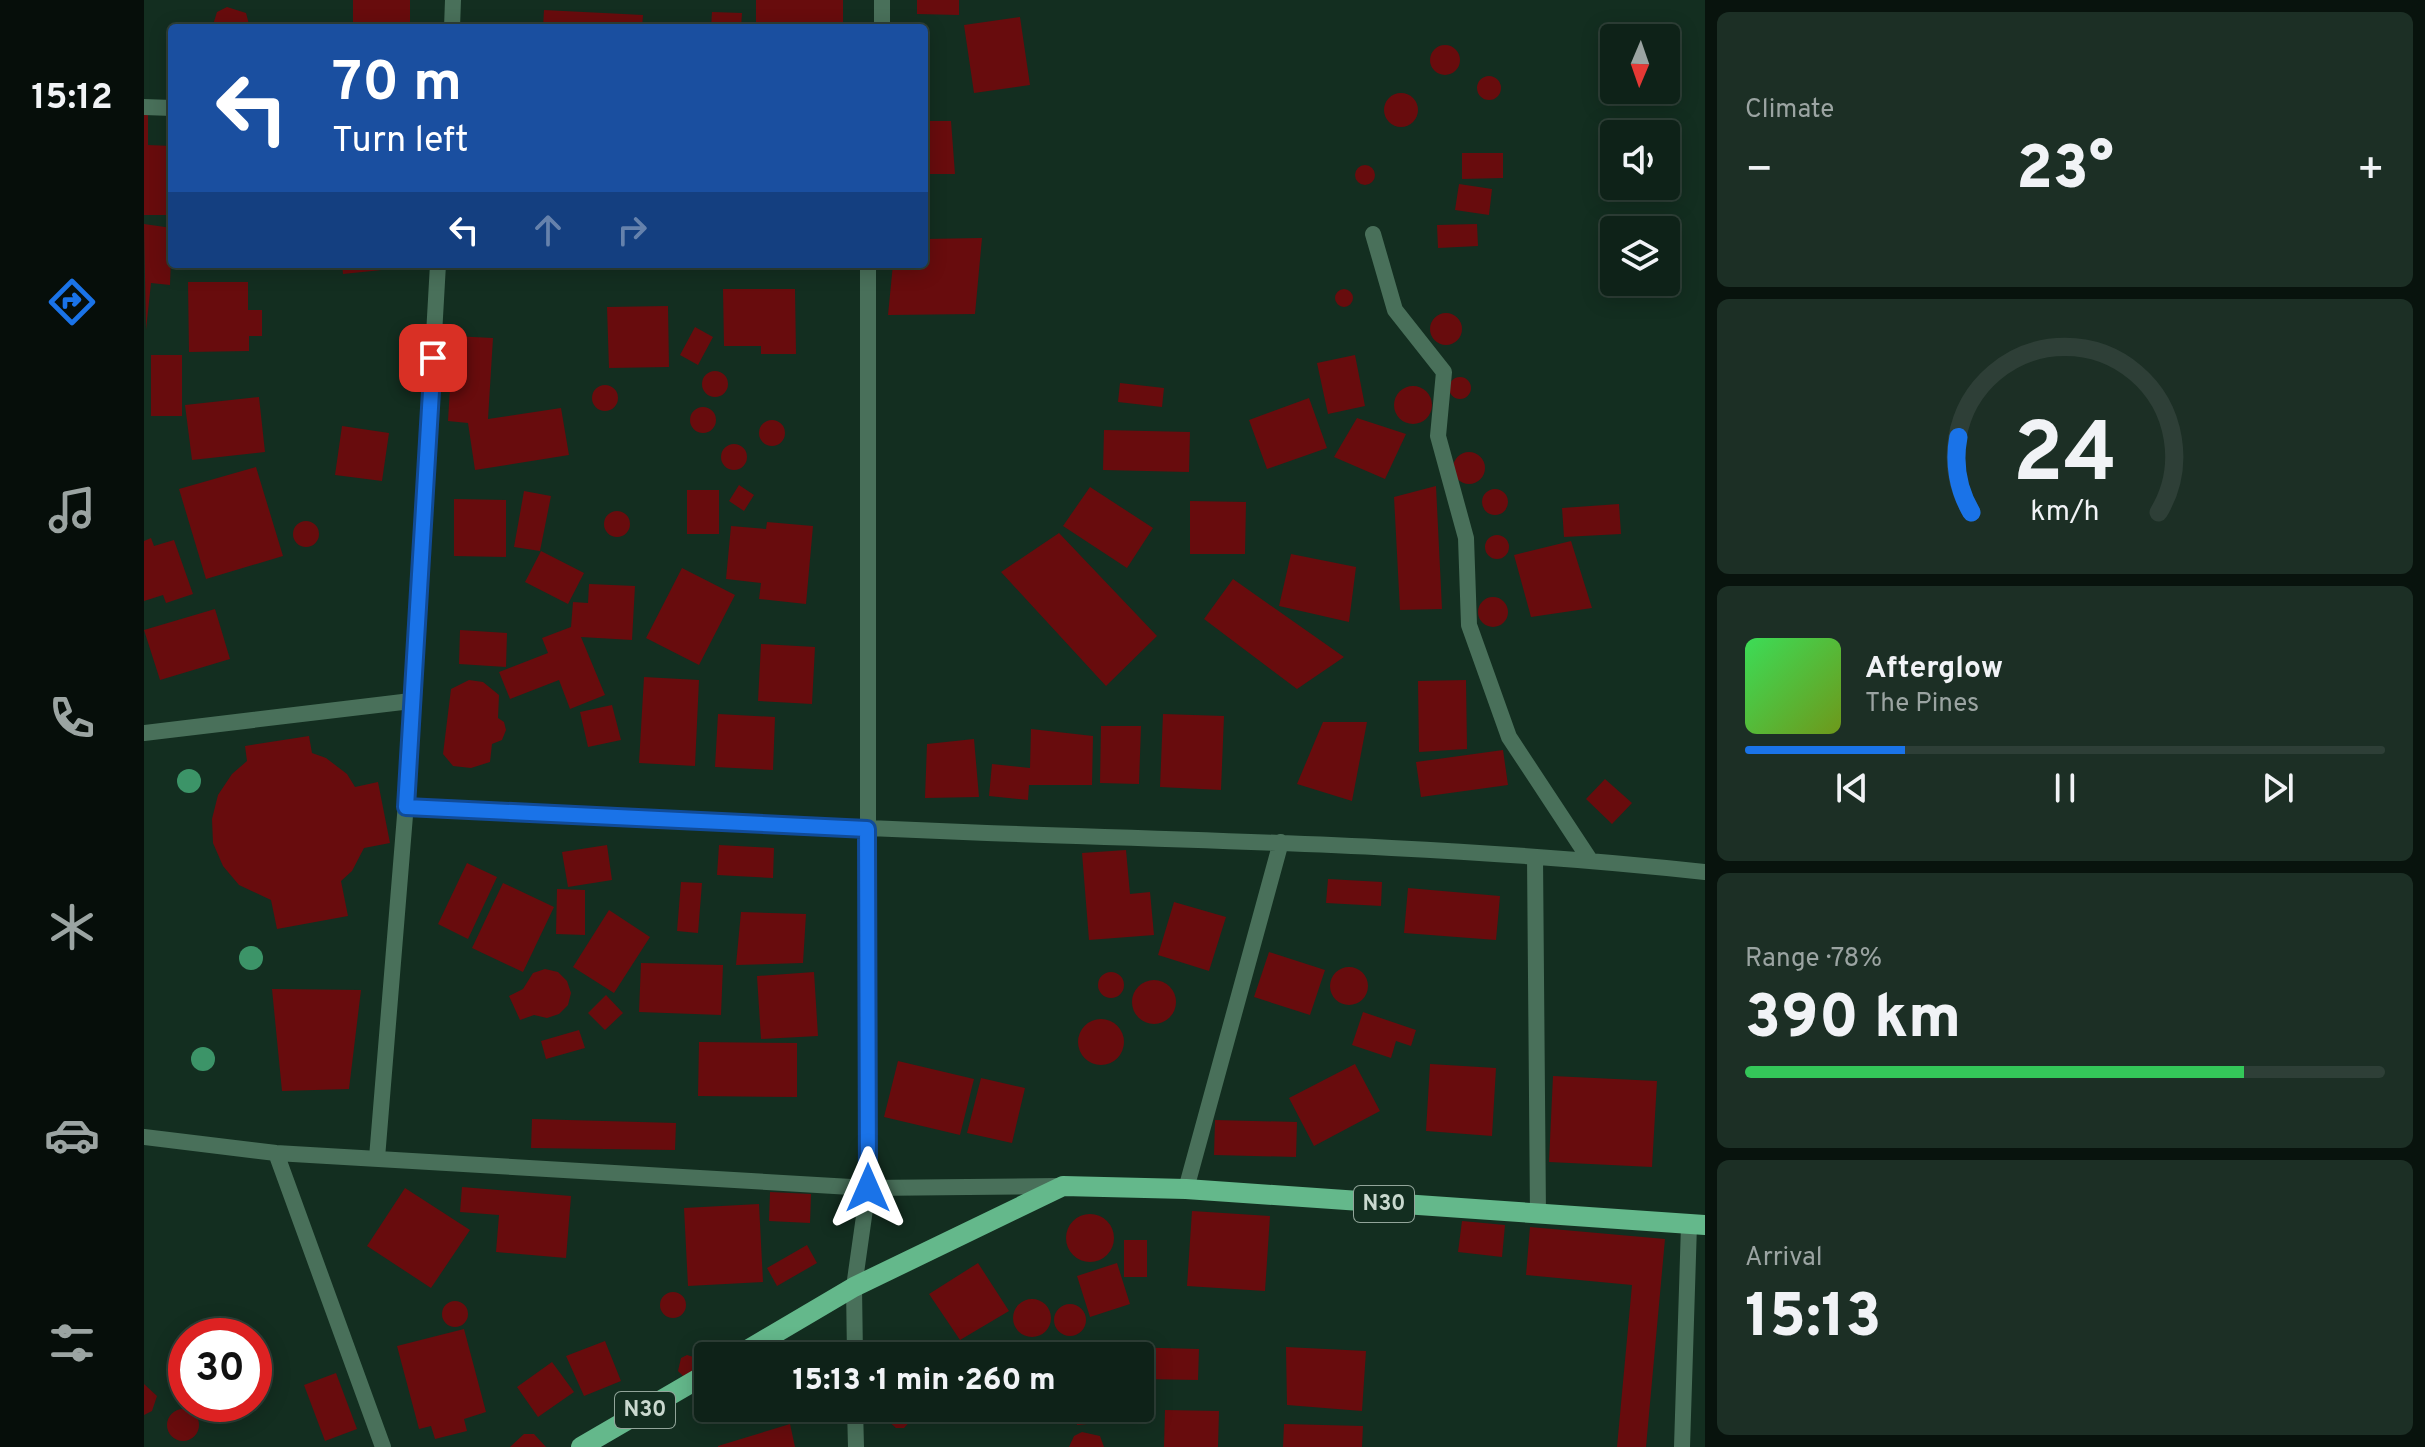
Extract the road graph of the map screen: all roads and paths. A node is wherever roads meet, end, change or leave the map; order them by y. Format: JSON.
{"nodes":[{"id":1,"x":453,"y":0,"type":"edge"},
{"id":2,"x":882,"y":0,"type":"edge"},
{"id":3,"x":452,"y":24,"type":"edge"},
{"id":4,"x":882,"y":24,"type":"edge"},
{"id":5,"x":144,"y":107,"type":"edge"},
{"id":6,"x":168,"y":108,"type":"edge"},
{"id":7,"x":1373,"y":234,"type":"dead end"},
{"id":8,"x":438,"y":268,"type":"edge"},
{"id":9,"x":868,"y":268,"type":"edge"},
{"id":10,"x":411,"y":701,"type":"junction"},
{"id":11,"x":144,"y":733,"type":"edge"},
{"id":12,"x":406,"y":807,"type":"junction"},
{"id":13,"x":867,"y":829,"type":"junction"},
{"id":14,"x":1281,"y":842,"type":"junction"},
{"id":15,"x":1535,"y":857,"type":"junction"},
{"id":16,"x":1590,"y":860,"type":"junction"},
{"id":17,"x":1705,"y":872,"type":"edge"},
{"id":18,"x":144,"y":1137,"type":"edge"},
{"id":19,"x":276,"y":1153,"type":"junction"},
{"id":20,"x":377,"y":1158,"type":"junction"},
{"id":21,"x":1063,"y":1186,"type":"junction"},
{"id":22,"x":868,"y":1188,"type":"junction"},
{"id":23,"x":1186,"y":1189,"type":"junction"},
{"id":24,"x":1538,"y":1215,"type":"junction"},
{"id":25,"x":1697,"y":1225,"type":"edge"},
{"id":26,"x":854,"y":1287,"type":"junction"},
{"id":27,"x":761,"y":1342,"type":"edge"},
{"id":28,"x":855,"y":1342,"type":"edge"},
{"id":29,"x":694,"y":1381,"type":"edge"},
{"id":30,"x":855,"y":1422,"type":"edge"},
{"id":31,"x":383,"y":1447,"type":"edge"},
{"id":32,"x":581,"y":1447,"type":"edge"},
{"id":33,"x":856,"y":1447,"type":"edge"},
{"id":34,"x":1682,"y":1447,"type":"edge"}],
"edges":[{"from":1,"to":3,"type":"street"},
{"from":2,"to":4,"type":"street"},
{"from":5,"to":6,"type":"street"},
{"from":7,"to":16,"type":"street"},
{"from":8,"to":10,"type":"street"},
{"from":9,"to":13,"type":"street"},
{"from":10,"to":11,"type":"street"},
{"from":10,"to":12,"type":"street"},
{"from":12,"to":13,"type":"street"},
{"from":12,"to":20,"type":"street"},
{"from":13,"to":14,"type":"street"},
{"from":13,"to":22,"type":"street"},
{"from":14,"to":15,"type":"street"},
{"from":14,"to":23,"type":"street"},
{"from":15,"to":16,"type":"street"},
{"from":15,"to":24,"type":"street"},
{"from":16,"to":17,"type":"street"},
{"from":18,"to":19,"type":"street"},
{"from":19,"to":20,"type":"street"},
{"from":19,"to":31,"type":"street"},
{"from":20,"to":22,"type":"street"},
{"from":21,"to":22,"type":"street"},
{"from":21,"to":23,"type":"main road","number":"N30"},
{"from":21,"to":26,"type":"main road","number":"N30"},
{"from":22,"to":26,"type":"street"},
{"from":23,"to":24,"type":"main road","number":"N30"},
{"from":24,"to":25,"type":"main road","number":"N30"},
{"from":25,"to":34,"type":"street"},
{"from":26,"to":27,"type":"main road","number":"N30"},
{"from":26,"to":28,"type":"street"},
{"from":29,"to":32,"type":"main road","number":"N30"},
{"from":30,"to":33,"type":"street"}]}
